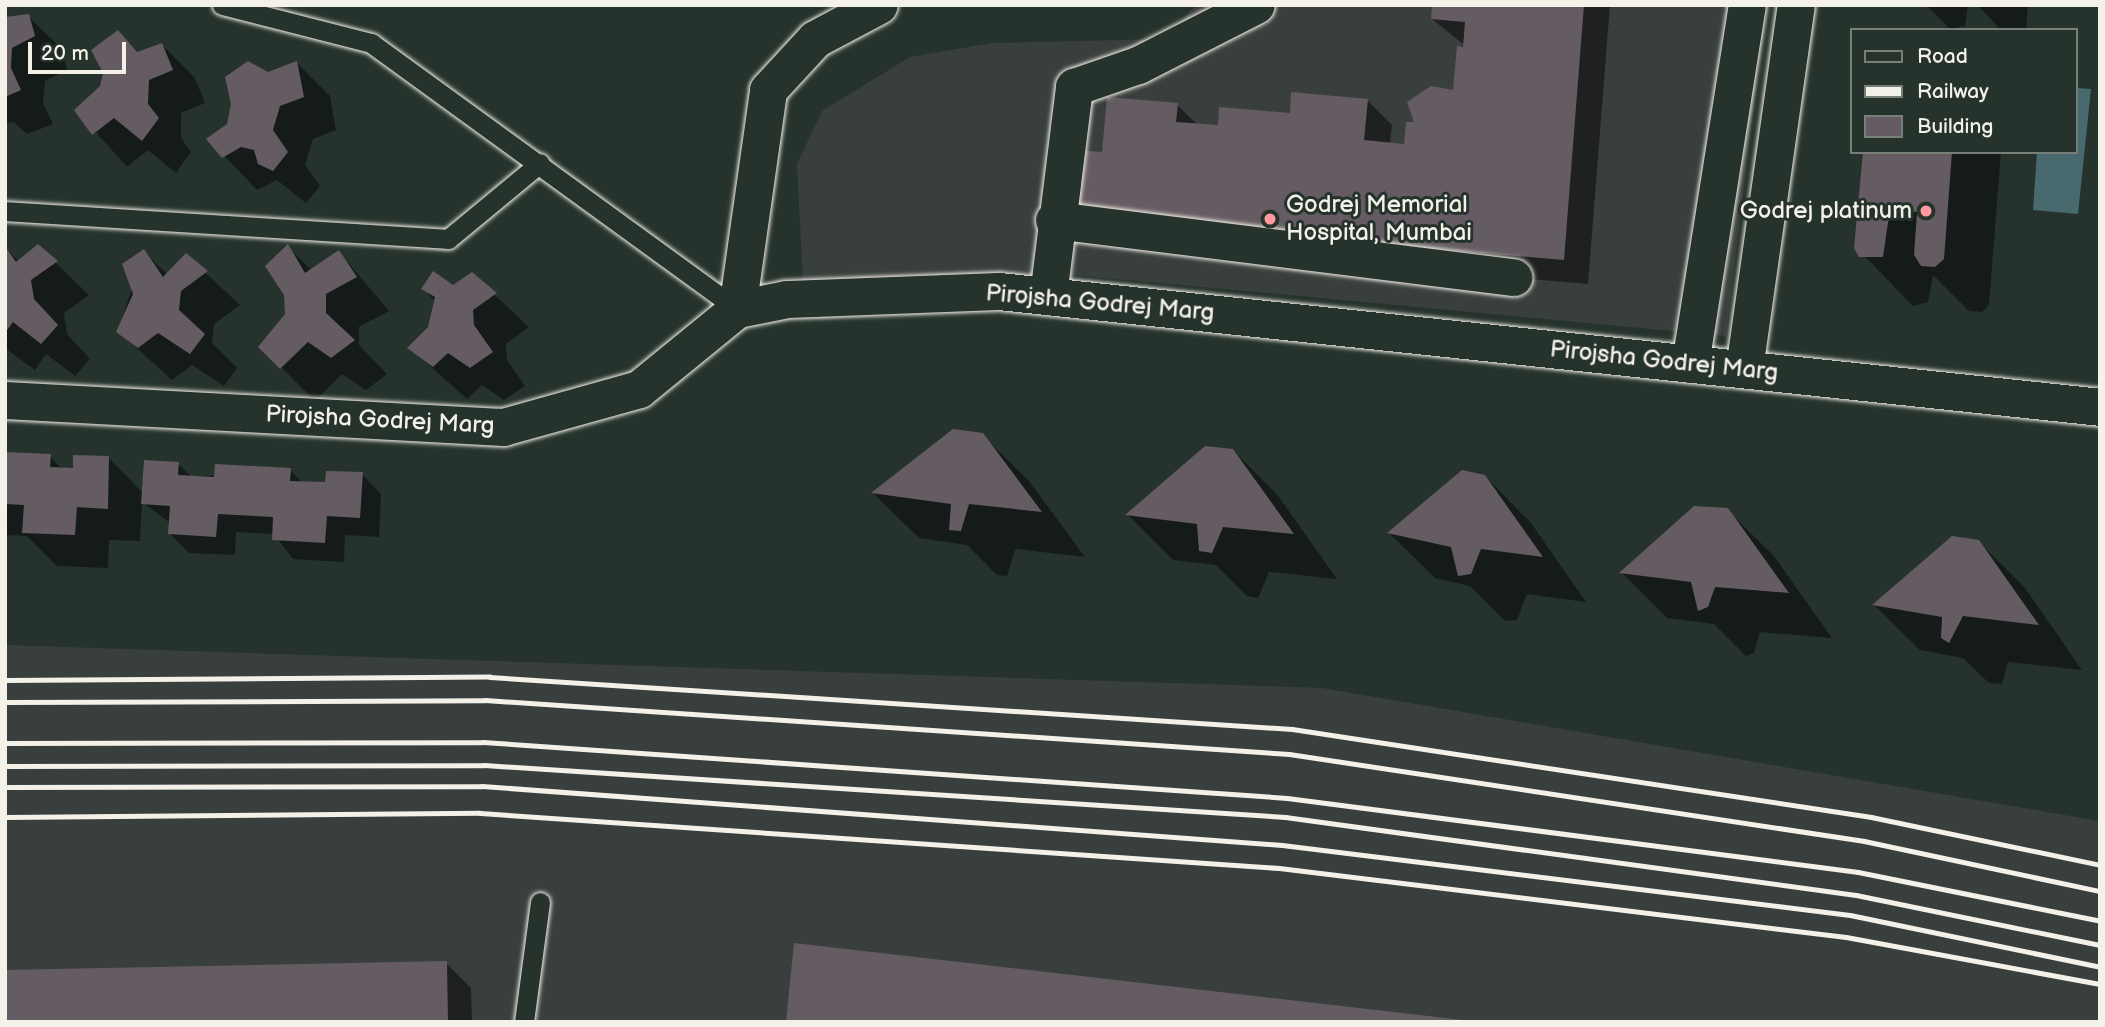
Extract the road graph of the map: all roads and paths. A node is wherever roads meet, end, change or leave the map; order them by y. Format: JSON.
{"nodes":[{"id":1,"x":222,"y":5,"type":"edge"},
{"id":2,"x":879,"y":5,"type":"edge"},
{"id":3,"x":1256,"y":5,"type":"edge"},
{"id":4,"x":1747,"y":5,"type":"edge"},
{"id":5,"x":1796,"y":5,"type":"edge"},
{"id":6,"x":540,"y":163,"type":"junction"},
{"id":7,"x":5,"y":211,"type":"edge"},
{"id":8,"x":1054,"y":220,"type":"junction"},
{"id":9,"x":1513,"y":277,"type":"dead end"},
{"id":10,"x":1048,"y":296,"type":"junction"},
{"id":11,"x":737,"y":309,"type":"junction"},
{"id":12,"x":1690,"y":364,"type":"junction"},
{"id":13,"x":1744,"y":369,"type":"junction"},
{"id":14,"x":5,"y":400,"type":"edge"},
{"id":15,"x":2100,"y":407,"type":"edge"},
{"id":16,"x":540,"y":902,"type":"dead end"},
{"id":17,"x":524,"y":1022,"type":"edge"}],
"edges":[{"from":1,"to":6,"type":"lane"},
{"from":2,"to":11,"type":"street"},
{"from":3,"to":8,"type":"street"},
{"from":4,"to":12,"type":"street"},
{"from":5,"to":13,"type":"street"},
{"from":6,"to":7,"type":"lane"},
{"from":6,"to":11,"type":"lane"},
{"from":8,"to":9,"type":"street"},
{"from":8,"to":10,"type":"street"},
{"from":10,"to":11,"type":"street","name":"Pirojsha Godrej Marg"},
{"from":10,"to":12,"type":"street","name":"Pirojsha Godrej Marg"},
{"from":11,"to":14,"type":"street","name":"Pirojsha Godrej Marg"},
{"from":12,"to":13,"type":"street","name":"Pirojsha Godrej Marg"},
{"from":13,"to":15,"type":"street","name":"Pirojsha Godrej Marg"},
{"from":16,"to":17,"type":"lane"}]}
